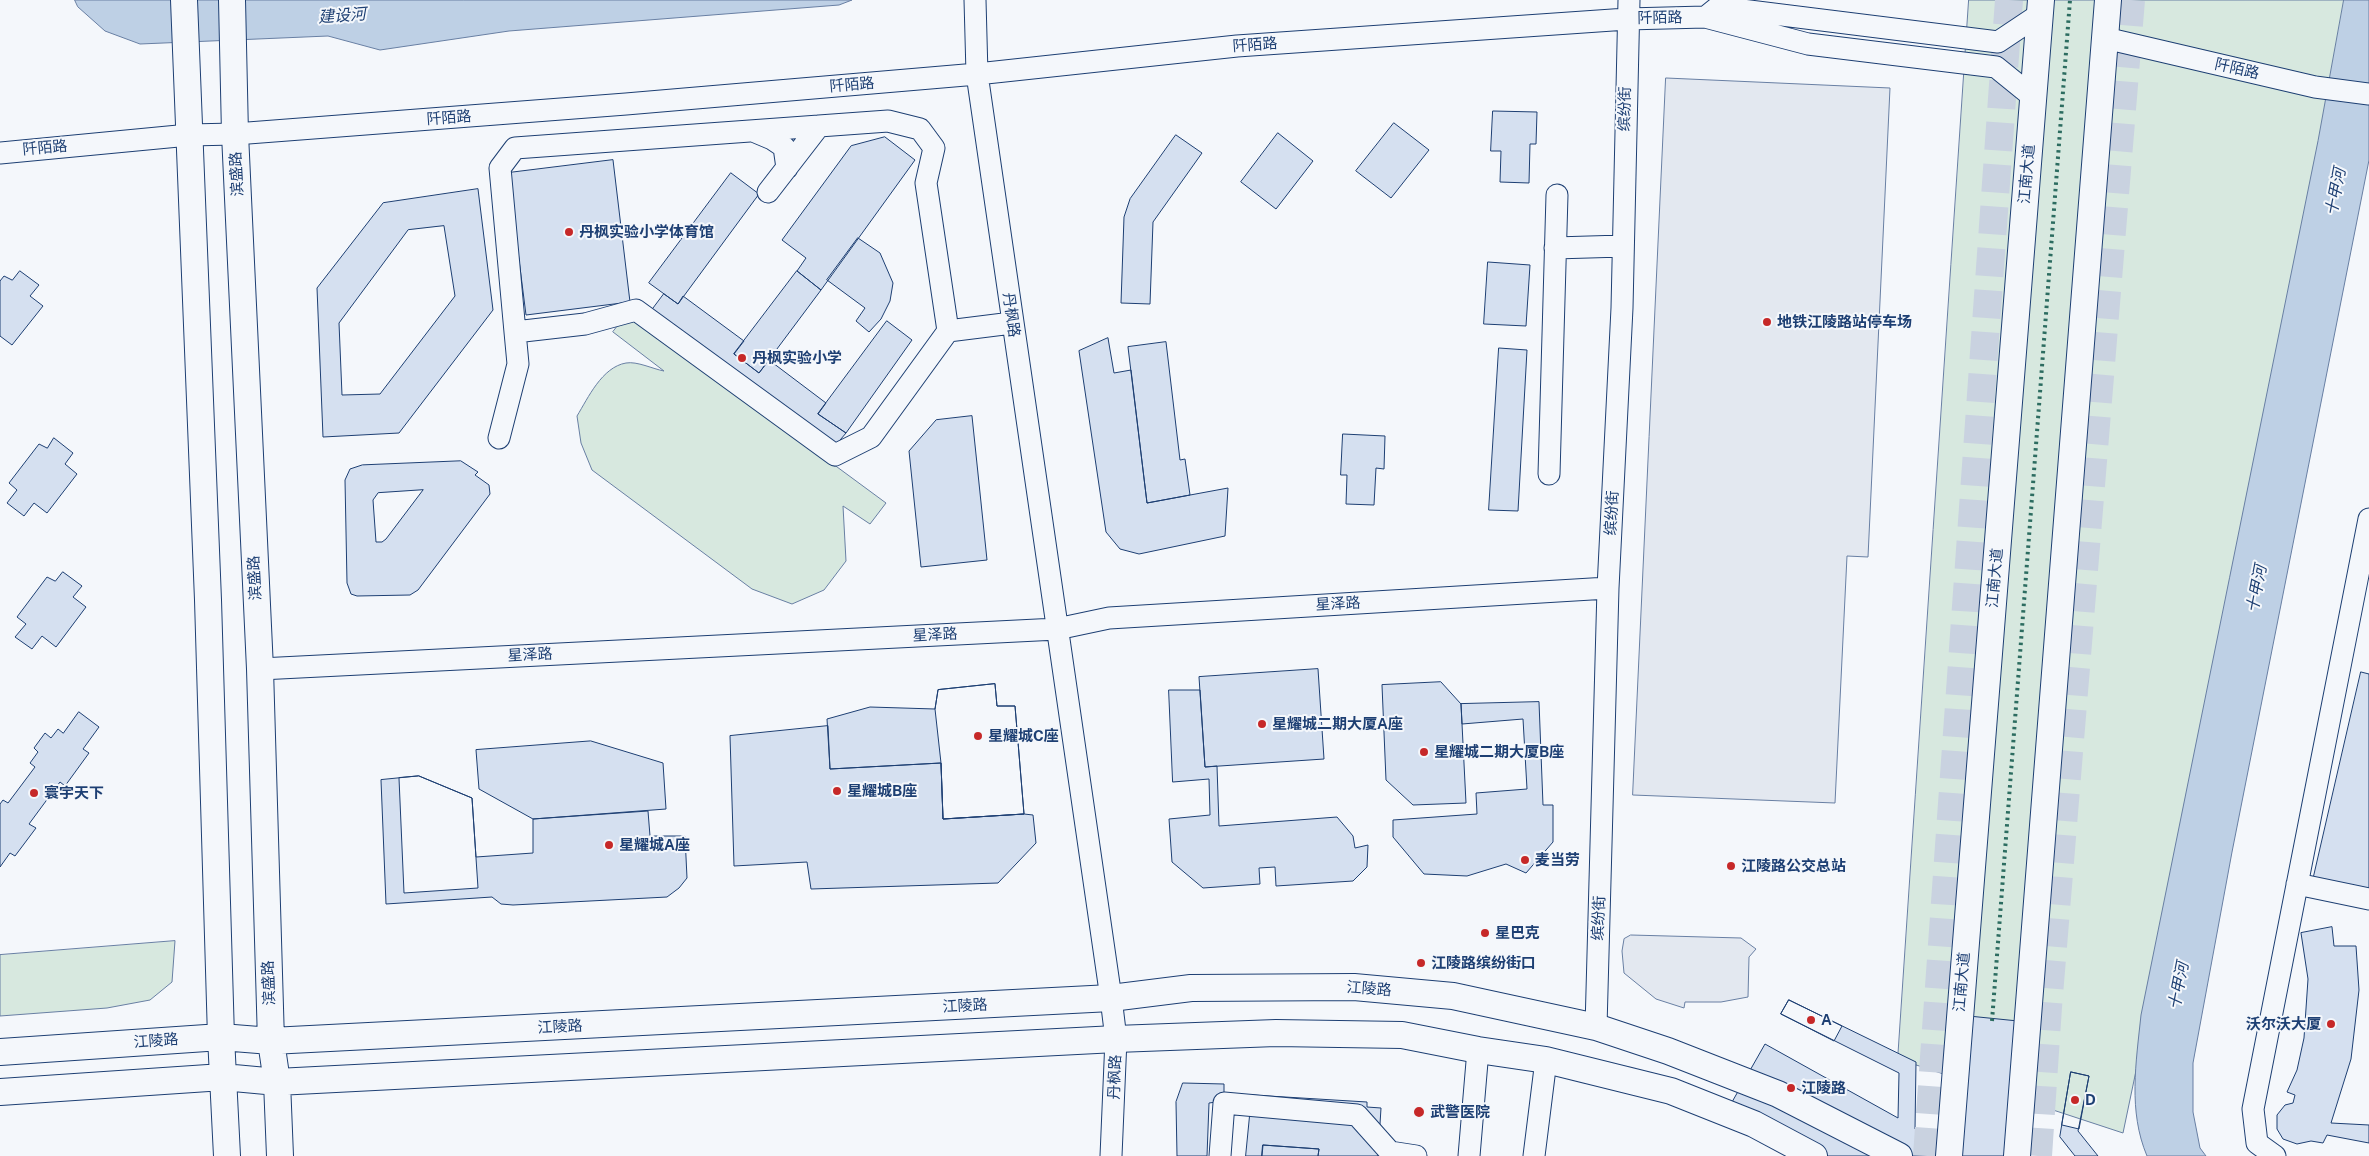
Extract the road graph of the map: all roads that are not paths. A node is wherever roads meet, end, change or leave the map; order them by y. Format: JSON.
{"nodes":[{"id":1,"x":184,"y":0,"type":"edge"},
{"id":2,"x":232,"y":0,"type":"edge"},
{"id":3,"x":2108,"y":0,"type":"edge"},
{"id":4,"x":975,"y":5,"type":"edge"},
{"id":5,"x":2040,"y":7,"type":"edge"},
{"id":6,"x":1628,"y":9,"type":"edge"},
{"id":7,"x":1705,"y":17,"type":"junction"},
{"id":8,"x":2105,"y":38,"type":"junction"},
{"id":9,"x":977,"y":74,"type":"junction"},
{"id":10,"x":2369,"y":94,"type":"edge"},
{"id":11,"x":2033,"y":98,"type":"junction"},
{"id":12,"x":819,"y":126,"type":"junction"},
{"id":13,"x":753,"y":131,"type":"junction"},
{"id":14,"x":235,"y":134,"type":"junction"},
{"id":15,"x":189,"y":135,"type":"junction"},
{"id":16,"x":0,"y":153,"type":"edge"},
{"id":17,"x":787,"y":168,"type":"junction"},
{"id":18,"x":768,"y":192,"type":"dead end"},
{"id":19,"x":1557,"y":195,"type":"dead end"},
{"id":20,"x":1622,"y":246,"type":"junction"},
{"id":21,"x":1555,"y":248,"type":"junction"},
{"id":22,"x":1012,"y":323,"type":"junction"},
{"id":23,"x":515,"y":332,"type":"junction"},
{"id":24,"x":948,"y":332,"type":"junction"},
{"id":25,"x":499,"y":438,"type":"dead end"},
{"id":26,"x":1549,"y":474,"type":"dead end"},
{"id":27,"x":2369,"y":519,"type":"edge"},
{"id":28,"x":1608,"y":588,"type":"junction"},
{"id":29,"x":1057,"y":629,"type":"junction"},
{"id":30,"x":260,"y":669,"type":"junction"},
{"id":31,"x":2297,"y":884,"type":"junction"},
{"id":32,"x":2369,"y":899,"type":"edge"},
{"id":33,"x":1111,"y":998,"type":"junction"},
{"id":34,"x":1596,"y":1027,"type":"junction"},
{"id":35,"x":221,"y":1036,"type":"junction"},
{"id":36,"x":1116,"y":1039,"type":"junction"},
{"id":37,"x":271,"y":1041,"type":"junction"},
{"id":38,"x":1478,"y":1050,"type":"junction"},
{"id":39,"x":0,"y":1052,"type":"edge"},
{"id":40,"x":1546,"y":1060,"type":"junction"},
{"id":41,"x":223,"y":1077,"type":"junction"},
{"id":42,"x":277,"y":1082,"type":"junction"},
{"id":43,"x":0,"y":1092,"type":"edge"},
{"id":44,"x":1381,"y":1149,"type":"edge"},
{"id":45,"x":227,"y":1156,"type":"edge"},
{"id":46,"x":280,"y":1156,"type":"edge"},
{"id":47,"x":1111,"y":1156,"type":"edge"},
{"id":48,"x":1220,"y":1156,"type":"edge"},
{"id":49,"x":1416,"y":1156,"type":"edge"},
{"id":50,"x":1470,"y":1156,"type":"edge"},
{"id":51,"x":1534,"y":1156,"type":"edge"},
{"id":52,"x":1814,"y":1156,"type":"edge"},
{"id":53,"x":1899,"y":1156,"type":"edge"},
{"id":54,"x":1948,"y":1156,"type":"edge"},
{"id":55,"x":2017,"y":1156,"type":"edge"},
{"id":56,"x":2275,"y":1156,"type":"edge"}],
"edges":[{"from":1,"to":15,"type":"main road"},
{"from":2,"to":14,"type":"main road","name":"滨盛路"},
{"from":3,"to":8,"type":"main road"},
{"from":4,"to":9,"type":"street","name":"丹枫路"},
{"from":5,"to":7,"type":"street","name":"阡陌路"},
{"from":5,"to":11,"type":"main road","name":"江南大道"},
{"from":6,"to":7,"type":"street","name":"阡陌路"},
{"from":6,"to":9,"type":"street","name":"阡陌路"},
{"from":6,"to":20,"type":"street","name":"缤纷街"},
{"from":7,"to":11,"type":"street","name":"阡陌路"},
{"from":8,"to":10,"type":"street","name":"阡陌路"},
{"from":8,"to":55,"type":"main road"},
{"from":9,"to":14,"type":"street","name":"阡陌路"},
{"from":9,"to":22,"type":"street","name":"丹枫路"},
{"from":11,"to":54,"type":"main road","name":"江南大道"},
{"from":12,"to":13,"type":"street"},
{"from":12,"to":17,"type":"street"},
{"from":12,"to":24,"type":"street"},
{"from":13,"to":17,"type":"street"},
{"from":13,"to":23,"type":"street"},
{"from":14,"to":15,"type":"street","name":"阡陌路"},
{"from":14,"to":30,"type":"main road","name":"滨盛路"},
{"from":15,"to":16,"type":"street","name":"阡陌路"},
{"from":15,"to":35,"type":"main road"},
{"from":17,"to":18,"type":"street"},
{"from":19,"to":21,"type":"street"},
{"from":20,"to":21,"type":"street"},
{"from":20,"to":28,"type":"street","name":"缤纷街"},
{"from":21,"to":26,"type":"street"},
{"from":22,"to":24,"type":"street"},
{"from":22,"to":29,"type":"street","name":"丹枫路"},
{"from":23,"to":24,"type":"street"},
{"from":23,"to":25,"type":"street"},
{"from":27,"to":31,"type":"street"},
{"from":28,"to":29,"type":"street","name":"星泽路"},
{"from":28,"to":34,"type":"street","name":"缤纷街"},
{"from":29,"to":30,"type":"street","name":"星泽路"},
{"from":29,"to":33,"type":"street","name":"丹枫路"},
{"from":30,"to":37,"type":"main road","name":"滨盛路"},
{"from":31,"to":32,"type":"street"},
{"from":31,"to":56,"type":"street"},
{"from":33,"to":34,"type":"main road","name":"江陵路"},
{"from":33,"to":36,"type":"street","name":"丹枫路"},
{"from":33,"to":37,"type":"main road","name":"江陵路"},
{"from":34,"to":53,"type":"main road","name":"江陵路"},
{"from":35,"to":37,"type":"main road","name":"江陵路"},
{"from":35,"to":39,"type":"main road","name":"江陵路"},
{"from":35,"to":41,"type":"main road"},
{"from":36,"to":38,"type":"main road"},
{"from":36,"to":42,"type":"main road"},
{"from":36,"to":47,"type":"street","name":"丹枫路"},
{"from":37,"to":42,"type":"main road","name":"滨盛路"},
{"from":38,"to":40,"type":"main road"},
{"from":38,"to":50,"type":"street"},
{"from":40,"to":51,"type":"street"},
{"from":40,"to":52,"type":"main road"},
{"from":41,"to":42,"type":"main road"},
{"from":41,"to":43,"type":"main road"},
{"from":41,"to":45,"type":"main road"},
{"from":42,"to":46,"type":"main road","name":"滨盛路"},
{"from":44,"to":48,"type":"street"},
{"from":44,"to":49,"type":"street"}]}
